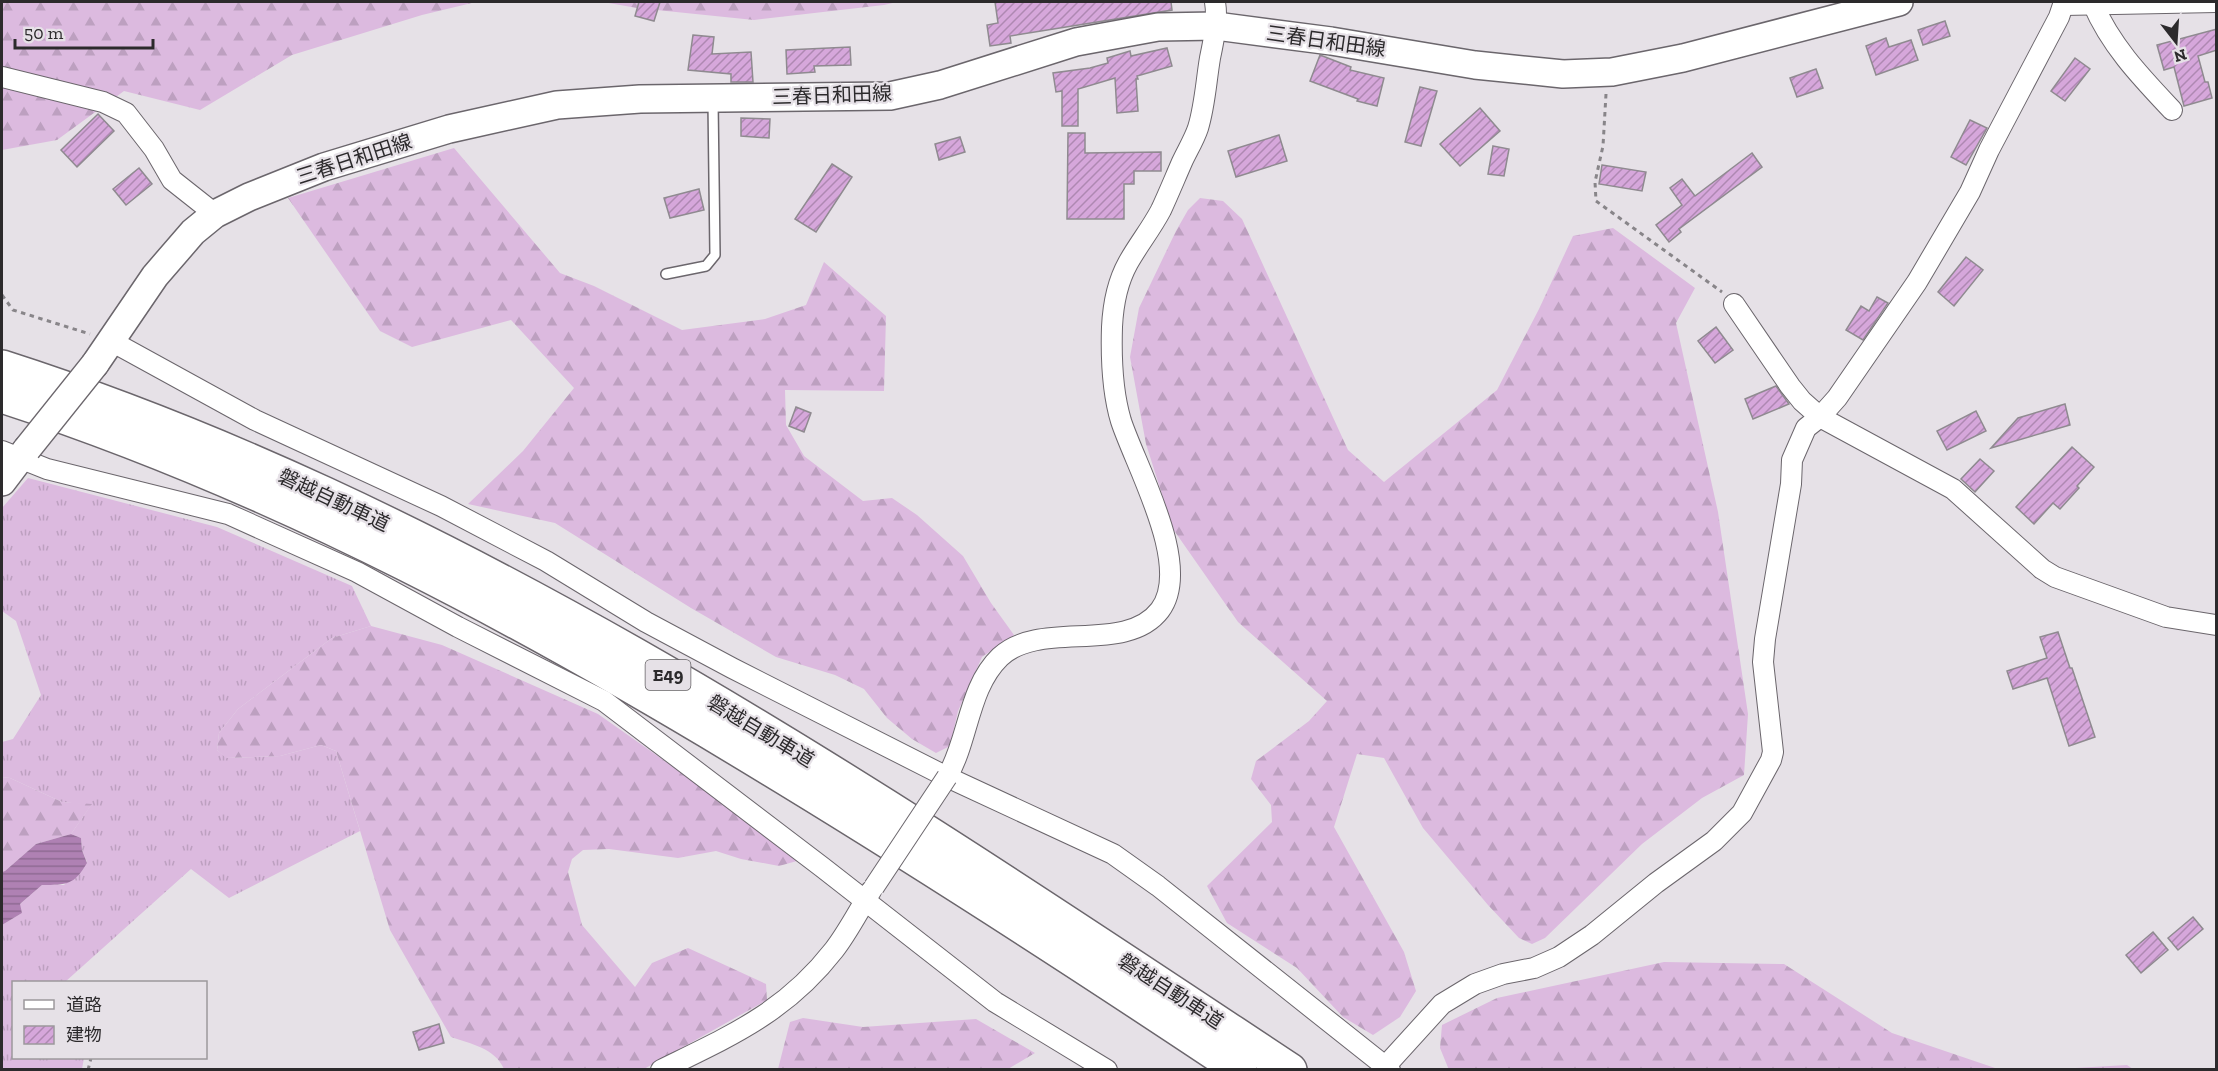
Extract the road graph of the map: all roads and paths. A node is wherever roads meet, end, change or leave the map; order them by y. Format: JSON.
{"nodes":[{"id":1,"x":1899,"y":2,"type":"edge"},
{"id":2,"x":2217,"y":2,"type":"edge"},
{"id":3,"x":2064,"y":3,"type":"edge"},
{"id":4,"x":2093,"y":4,"type":"junction"},
{"id":5,"x":1215,"y":14,"type":"edge"},
{"id":6,"x":1605,"y":72,"type":"junction"},
{"id":7,"x":2,"y":77,"type":"edge"},
{"id":8,"x":713,"y":99,"type":"junction"},
{"id":9,"x":2172,"y":110,"type":"dead end"},
{"id":10,"x":215,"y":214,"type":"junction"},
{"id":11,"x":666,"y":274,"type":"dead end"},
{"id":12,"x":2,"y":295,"type":"edge"},
{"id":13,"x":1734,"y":304,"type":"joint"},
{"id":14,"x":111,"y":341,"type":"junction"},
{"id":15,"x":2,"y":367,"type":"edge"},
{"id":16,"x":2,"y":396,"type":"edge"},
{"id":17,"x":1820,"y":417,"type":"junction"},
{"id":18,"x":16,"y":453,"type":"edge"},
{"id":19,"x":2,"y":482,"type":"edge"},
{"id":20,"x":2217,"y":625,"type":"edge"},
{"id":21,"x":947,"y":777,"type":"junction"},
{"id":22,"x":869,"y":893,"type":"junction"},
{"id":23,"x":1385,"y":1068,"type":"edge"},
{"id":24,"x":661,"y":1070,"type":"edge"},
{"id":25,"x":1107,"y":1070,"type":"edge"},
{"id":26,"x":1240,"y":1070,"type":"edge"},
{"id":27,"x":1290,"y":1070,"type":"edge"}],
"edges":[{"from":1,"to":6,"type":"main road","name":"三春日和田線"},
{"from":2,"to":4,"type":"street"},
{"from":3,"to":4,"type":"street"},
{"from":3,"to":17,"type":"street"},
{"from":4,"to":9,"type":"street"},
{"from":5,"to":6,"type":"main road","name":"三春日和田線"},
{"from":5,"to":8,"type":"main road","name":"三春日和田線"},
{"from":5,"to":21,"type":"street"},
{"from":6,"to":13,"type":"path"},
{"from":7,"to":10,"type":"street"},
{"from":8,"to":10,"type":"main road","name":"三春日和田線"},
{"from":8,"to":11,"type":"lane"},
{"from":10,"to":14,"type":"main road","name":"三春日和田線"},
{"from":12,"to":14,"type":"path"},
{"from":13,"to":17,"type":"street"},
{"from":14,"to":18,"type":"main road","name":"三春日和田線","bridge":true},
{"from":14,"to":21,"type":"street"},
{"from":15,"to":27,"type":"highway","name":"磐越自動車道","number":"E49"},
{"from":16,"to":26,"type":"highway","name":"磐越自動車道","number":"E49"},
{"from":17,"to":20,"type":"street"},
{"from":17,"to":23,"type":"street"},
{"from":18,"to":19,"type":"main road","name":"三春日和田線"},
{"from":18,"to":22,"type":"street"},
{"from":21,"to":22,"type":"street","bridge":true},
{"from":21,"to":23,"type":"street"},
{"from":22,"to":24,"type":"street"},
{"from":22,"to":25,"type":"street"}]}
